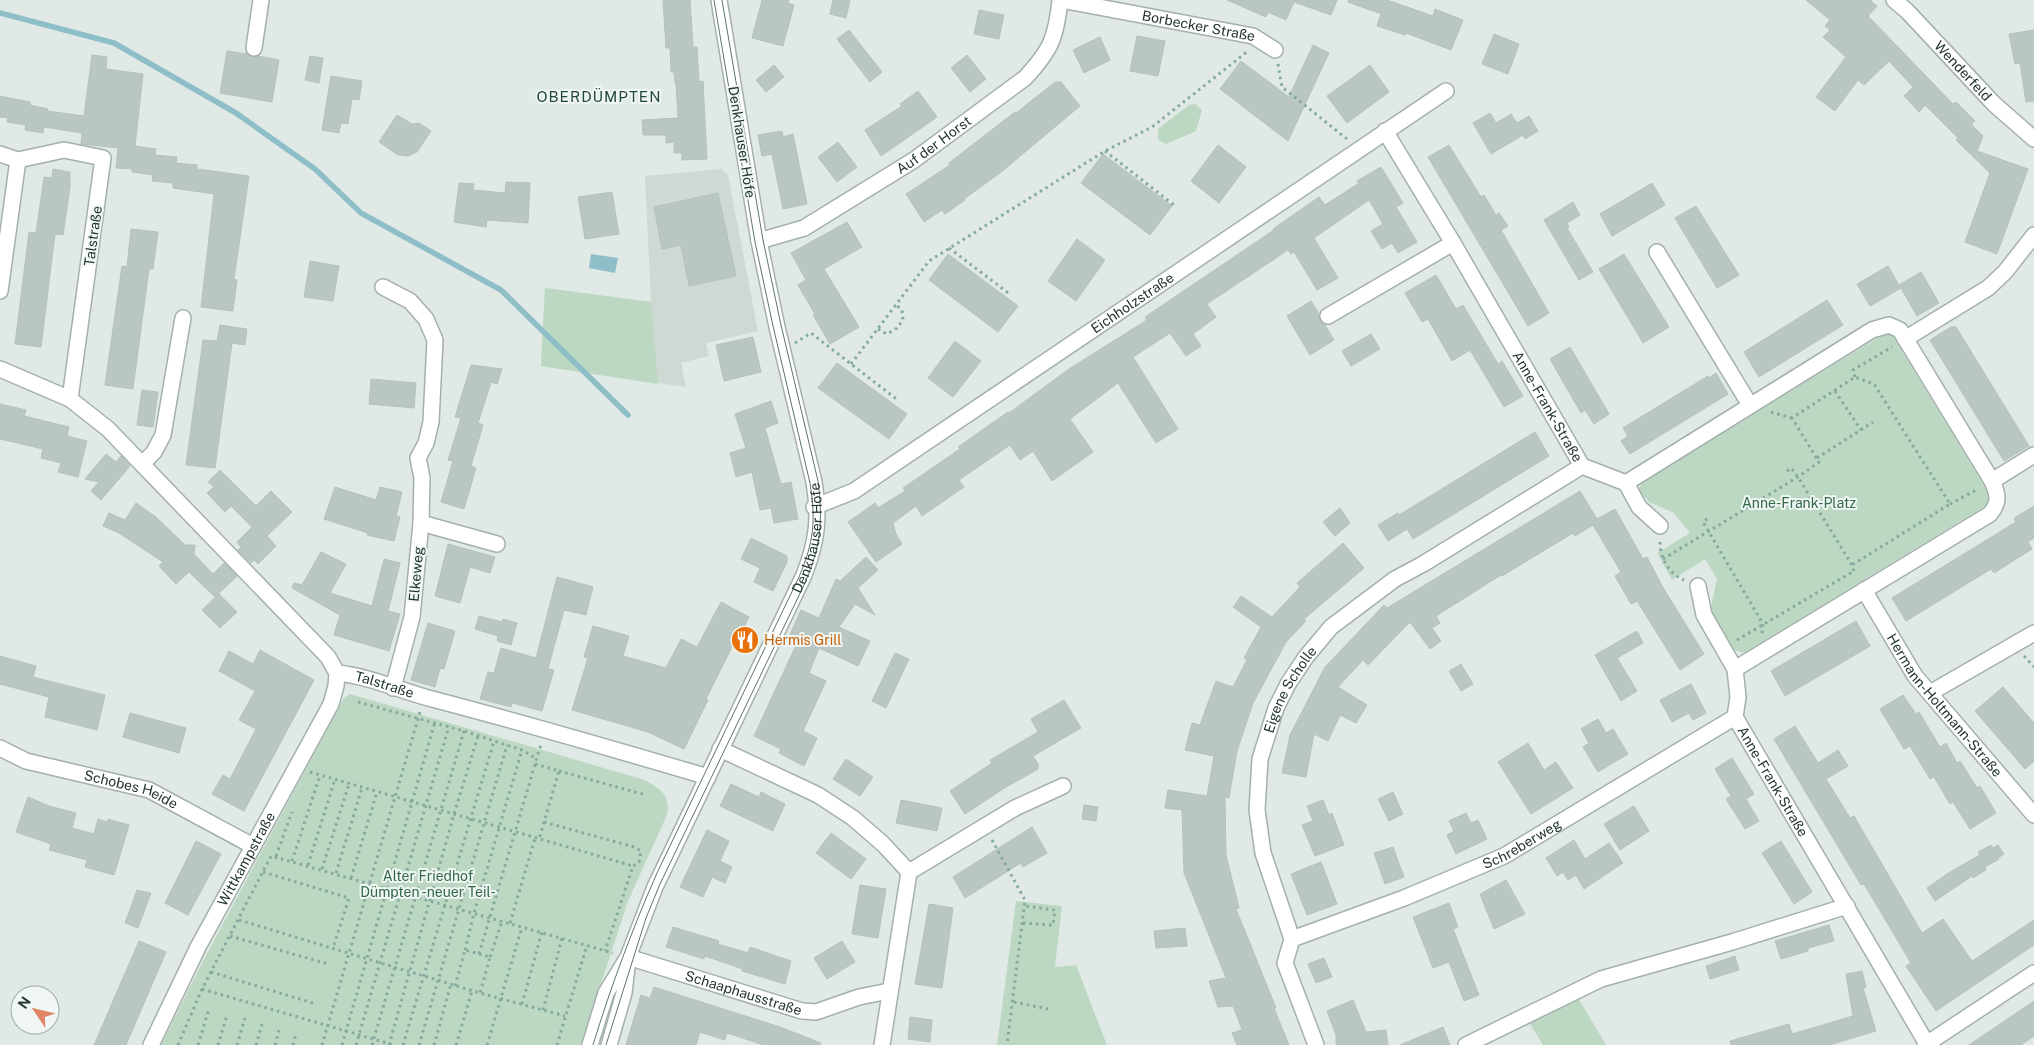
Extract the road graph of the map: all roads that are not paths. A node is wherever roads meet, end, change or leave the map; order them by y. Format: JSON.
{"nodes":[{"id":1,"x":261,"y":0,"type":"edge"},
{"id":2,"x":719,"y":0,"type":"edge"},
{"id":3,"x":1060,"y":0,"type":"edge"},
{"id":4,"x":1894,"y":0,"type":"edge"},
{"id":5,"x":254,"y":48,"type":"dead end"},
{"id":6,"x":1276,"y":50,"type":"road end"},
{"id":7,"x":1446,"y":91,"type":"dead end"},
{"id":8,"x":1385,"y":131,"type":"junction"},
{"id":9,"x":2034,"y":139,"type":"edge"},
{"id":10,"x":0,"y":154,"type":"edge"},
{"id":11,"x":18,"y":160,"type":"junction"},
{"id":12,"x":2034,"y":235,"type":"edge"},
{"id":13,"x":759,"y":241,"type":"junction"},
{"id":14,"x":1453,"y":243,"type":"junction"},
{"id":15,"x":1657,"y":252,"type":"dead end"},
{"id":16,"x":383,"y":287,"type":"dead end"},
{"id":17,"x":0,"y":291,"type":"edge"},
{"id":18,"x":1328,"y":316,"type":"dead end"},
{"id":19,"x":183,"y":318,"type":"dead end"},
{"id":20,"x":1906,"y":339,"type":"junction"},
{"id":21,"x":0,"y":369,"type":"edge"},
{"id":22,"x":70,"y":399,"type":"junction"},
{"id":23,"x":1750,"y":405,"type":"junction"},
{"id":24,"x":2034,"y":455,"type":"edge"},
{"id":25,"x":143,"y":463,"type":"junction"},
{"id":26,"x":1582,"y":466,"type":"junction"},
{"id":27,"x":1992,"y":480,"type":"junction"},
{"id":28,"x":1626,"y":483,"type":"junction"},
{"id":29,"x":816,"y":506,"type":"junction"},
{"id":30,"x":421,"y":523,"type":"junction"},
{"id":31,"x":1660,"y":526,"type":"road end"},
{"id":32,"x":496,"y":544,"type":"dead end"},
{"id":33,"x":1698,"y":586,"type":"road end"},
{"id":34,"x":1864,"y":590,"type":"junction"},
{"id":35,"x":2034,"y":633,"type":"edge"},
{"id":36,"x":1735,"y":669,"type":"junction"},
{"id":37,"x":337,"y":673,"type":"junction"},
{"id":38,"x":393,"y":688,"type":"junction"},
{"id":39,"x":1930,"y":693,"type":"junction"},
{"id":40,"x":1735,"y":717,"type":"junction"},
{"id":41,"x":0,"y":748,"type":"edge"},
{"id":42,"x":720,"y":749,"type":"junction"},
{"id":43,"x":708,"y":777,"type":"junction"},
{"id":44,"x":1063,"y":786,"type":"dead end"},
{"id":45,"x":2034,"y":815,"type":"edge"},
{"id":46,"x":253,"y":846,"type":"junction"},
{"id":47,"x":909,"y":872,"type":"junction"},
{"id":48,"x":1847,"y":906,"type":"junction"},
{"id":49,"x":1292,"y":939,"type":"junction"},
{"id":50,"x":628,"y":957,"type":"junction"},
{"id":51,"x":2034,"y":973,"type":"edge"},
{"id":52,"x":889,"y":991,"type":"junction"},
{"id":53,"x":1926,"y":1044,"type":"edge"},
{"id":54,"x":151,"y":1045,"type":"edge"},
{"id":55,"x":590,"y":1045,"type":"edge"},
{"id":56,"x":609,"y":1045,"type":"edge"},
{"id":57,"x":882,"y":1045,"type":"edge"},
{"id":58,"x":1316,"y":1045,"type":"edge"},
{"id":59,"x":1466,"y":1045,"type":"edge"}],
"edges":[{"from":1,"to":5,"type":"street"},
{"from":2,"to":13,"type":"street","name":"Denkhauser Höfe"},
{"from":3,"to":6,"type":"street","name":"Borbecker Straße"},
{"from":3,"to":13,"type":"street","name":"Auf der Horst"},
{"from":4,"to":9,"type":"street","name":"Wenderfeld"},
{"from":7,"to":8,"type":"street","name":"Eichholzstraße"},
{"from":8,"to":14,"type":"street","name":"Anne-Frank-Straße"},
{"from":8,"to":29,"type":"street","name":"Eichholzstraße"},
{"from":10,"to":11,"type":"street"},
{"from":11,"to":17,"type":"street"},
{"from":11,"to":22,"type":"street","name":"Talstraße"},
{"from":12,"to":20,"type":"street"},
{"from":13,"to":29,"type":"street","name":"Denkhauser Höfe"},
{"from":14,"to":18,"type":"street"},
{"from":14,"to":26,"type":"street","name":"Anne-Frank-Straße"},
{"from":15,"to":23,"type":"street"},
{"from":16,"to":30,"type":"street","name":"Elkeweg"},
{"from":19,"to":25,"type":"street"},
{"from":20,"to":23,"type":"street"},
{"from":20,"to":27,"type":"street"},
{"from":21,"to":22,"type":"street","name":"Talstraße"},
{"from":22,"to":25,"type":"street","name":"Talstraße"},
{"from":23,"to":28,"type":"street"},
{"from":24,"to":27,"type":"street"},
{"from":25,"to":37,"type":"street","name":"Talstraße"},
{"from":26,"to":28,"type":"street","name":"Anne-Frank-Straße"},
{"from":26,"to":49,"type":"street","name":"Eigene Scholle"},
{"from":27,"to":34,"type":"street"},
{"from":28,"to":31,"type":"street"},
{"from":29,"to":42,"type":"street","name":"Denkhauser Höfe"},
{"from":30,"to":32,"type":"street"},
{"from":30,"to":38,"type":"street","name":"Elkeweg"},
{"from":33,"to":36,"type":"street","name":"Anne-Frank-Straße"},
{"from":34,"to":36,"type":"street"},
{"from":34,"to":39,"type":"street","name":"Hermann-Holtmann-Straße"},
{"from":35,"to":39,"type":"street"},
{"from":36,"to":40,"type":"street","name":"Anne-Frank-Straße"},
{"from":37,"to":38,"type":"street","name":"Talstraße"},
{"from":37,"to":46,"type":"street","name":"Wittkampstraße"},
{"from":38,"to":43,"type":"street","name":"Talstraße"},
{"from":39,"to":45,"type":"street","name":"Hermann-Holtmann-Straße"},
{"from":40,"to":48,"type":"street","name":"Anne-Frank-Straße"},
{"from":40,"to":49,"type":"street","name":"Schreberweg"},
{"from":41,"to":46,"type":"street","name":"Schobes Heide"},
{"from":42,"to":43,"type":"street","name":"Denkhauser Höfe"},
{"from":42,"to":47,"type":"street"},
{"from":43,"to":50,"type":"street","name":"Denkhauser Höfe"},
{"from":44,"to":47,"type":"street"},
{"from":46,"to":54,"type":"street","name":"Wittkampstraße"},
{"from":47,"to":52,"type":"street"},
{"from":48,"to":53,"type":"street","name":"Anne-Frank-Straße"},
{"from":48,"to":59,"type":"street"},
{"from":49,"to":58,"type":"street"},
{"from":50,"to":52,"type":"street","name":"Schaaphausstraße"},
{"from":50,"to":55,"type":"street","name":"Denkhauser Höfe"},
{"from":50,"to":56,"type":"street","name":"Denkhauser Höfe"},
{"from":51,"to":53,"type":"street"},
{"from":52,"to":57,"type":"street"}]}
